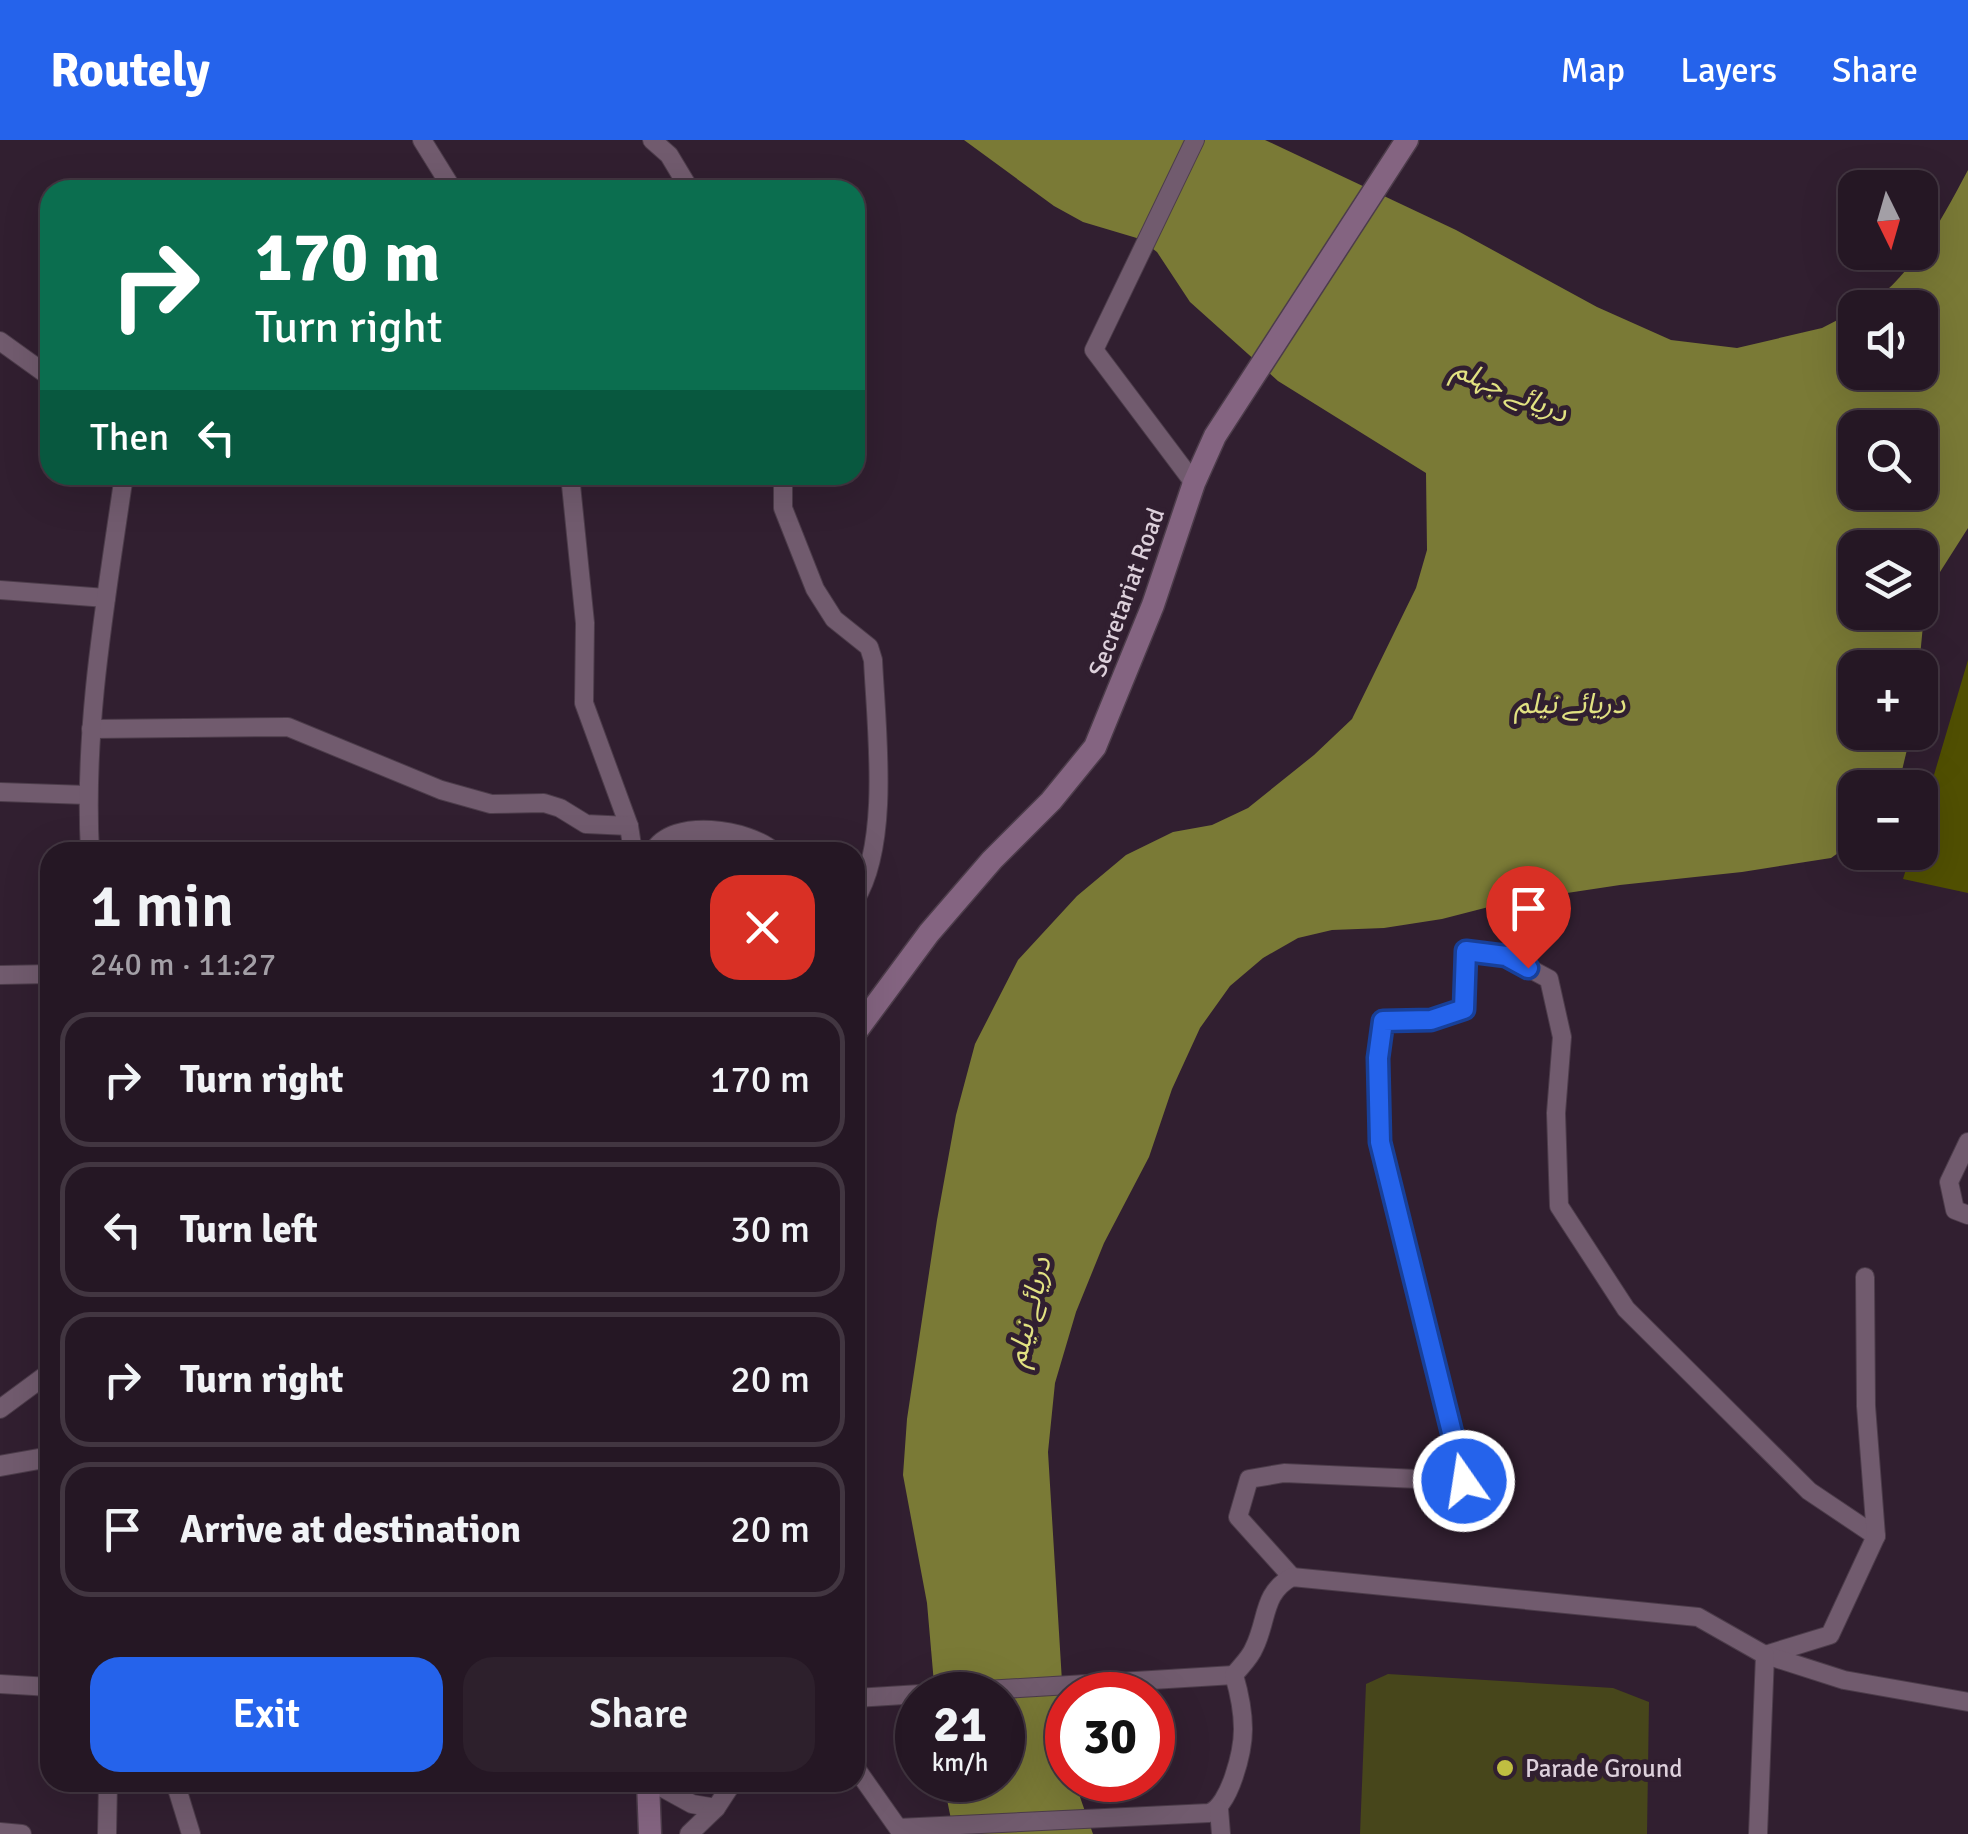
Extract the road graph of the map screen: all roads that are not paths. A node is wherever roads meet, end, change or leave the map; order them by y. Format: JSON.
{"nodes":[{"id":1,"x":422,"y":140,"type":"edge"},
{"id":2,"x":652,"y":140,"type":"edge"},
{"id":3,"x":1194,"y":140,"type":"edge"},
{"id":4,"x":1407,"y":140,"type":"edge"},
{"id":5,"x":447,"y":180,"type":"edge"},
{"id":6,"x":684,"y":180,"type":"edge"},
{"id":7,"x":0,"y":341,"type":"edge"},
{"id":8,"x":40,"y":369,"type":"edge"},
{"id":9,"x":1194,"y":484,"type":"junction"},
{"id":10,"x":123,"y":485,"type":"edge"},
{"id":11,"x":571,"y":485,"type":"edge"},
{"id":12,"x":783,"y":485,"type":"edge"},
{"id":13,"x":0,"y":590,"type":"edge"},
{"id":14,"x":106,"y":598,"type":"junction"},
{"id":15,"x":91,"y":728,"type":"junction"},
{"id":16,"x":0,"y":792,"type":"edge"},
{"id":17,"x":86,"y":795,"type":"junction"},
{"id":18,"x":629,"y":826,"type":"junction"},
{"id":19,"x":89,"y":842,"type":"edge"},
{"id":20,"x":631,"y":842,"type":"edge"},
{"id":21,"x":662,"y":842,"type":"edge"},
{"id":22,"x":756,"y":842,"type":"edge"},
{"id":23,"x":865,"y":885,"type":"edge"},
{"id":24,"x":40,"y":974,"type":"edge"},
{"id":25,"x":0,"y":975,"type":"edge"},
{"id":26,"x":865,"y":1019,"type":"edge"},
{"id":27,"x":1968,"y":1142,"type":"edge"},
{"id":28,"x":1968,"y":1214,"type":"edge"},
{"id":29,"x":1865,"y":1278,"type":"dead end"},
{"id":30,"x":40,"y":1379,"type":"edge"},
{"id":31,"x":0,"y":1409,"type":"edge"},
{"id":32,"x":40,"y":1458,"type":"edge"},
{"id":33,"x":0,"y":1466,"type":"edge"},
{"id":34,"x":1876,"y":1536,"type":"junction"},
{"id":35,"x":1292,"y":1577,"type":"junction"},
{"id":36,"x":1765,"y":1655,"type":"junction"},
{"id":37,"x":1234,"y":1675,"type":"junction"},
{"id":38,"x":0,"y":1684,"type":"edge"},
{"id":39,"x":40,"y":1686,"type":"edge"},
{"id":40,"x":865,"y":1697,"type":"edge"},
{"id":41,"x":1968,"y":1702,"type":"edge"},
{"id":42,"x":865,"y":1781,"type":"edge"},
{"id":43,"x":108,"y":1792,"type":"edge"},
{"id":44,"x":177,"y":1792,"type":"edge"},
{"id":45,"x":650,"y":1792,"type":"edge"},
{"id":46,"x":669,"y":1792,"type":"edge"},
{"id":47,"x":726,"y":1792,"type":"edge"},
{"id":48,"x":716,"y":1808,"type":"junction"},
{"id":49,"x":1220,"y":1810,"type":"junction"},
{"id":50,"x":901,"y":1830,"type":"edge"},
{"id":51,"x":0,"y":1832,"type":"edge"},
{"id":52,"x":22,"y":1834,"type":"edge"},
{"id":53,"x":107,"y":1834,"type":"edge"},
{"id":54,"x":191,"y":1834,"type":"edge"},
{"id":55,"x":650,"y":1834,"type":"edge"},
{"id":56,"x":689,"y":1834,"type":"edge"},
{"id":57,"x":1221,"y":1834,"type":"edge"},
{"id":58,"x":1758,"y":1834,"type":"edge"}],
"edges":[{"from":1,"to":5,"type":"street"},
{"from":2,"to":6,"type":"street"},
{"from":3,"to":9,"type":"street"},
{"from":4,"to":9,"type":"main road","name":"Secretariat Road"},
{"from":7,"to":8,"type":"street"},
{"from":9,"to":26,"type":"main road","name":"Secretariat Road"},
{"from":10,"to":14,"type":"street"},
{"from":11,"to":18,"type":"street"},
{"from":12,"to":23,"type":"street"},
{"from":13,"to":14,"type":"street"},
{"from":14,"to":15,"type":"street"},
{"from":15,"to":17,"type":"street"},
{"from":15,"to":18,"type":"street"},
{"from":16,"to":17,"type":"street"},
{"from":17,"to":19,"type":"street"},
{"from":18,"to":20,"type":"street"},
{"from":21,"to":22,"type":"street"},
{"from":24,"to":25,"type":"street"},
{"from":27,"to":28,"type":"street"},
{"from":29,"to":34,"type":"street"},
{"from":30,"to":31,"type":"street"},
{"from":32,"to":33,"type":"street"},
{"from":34,"to":35,"type":"street"},
{"from":34,"to":36,"type":"street"},
{"from":35,"to":36,"type":"street"},
{"from":35,"to":37,"type":"street"},
{"from":36,"to":41,"type":"street"},
{"from":36,"to":58,"type":"street"},
{"from":37,"to":40,"type":"street"},
{"from":37,"to":49,"type":"street"},
{"from":38,"to":39,"type":"street"},
{"from":42,"to":50,"type":"street"},
{"from":43,"to":53,"type":"street"},
{"from":44,"to":54,"type":"street"},
{"from":45,"to":55,"type":"main road"},
{"from":46,"to":48,"type":"street"},
{"from":47,"to":48,"type":"street"},
{"from":48,"to":56,"type":"street"},
{"from":49,"to":50,"type":"street"},
{"from":49,"to":57,"type":"street"},
{"from":51,"to":52,"type":"street"}]}
